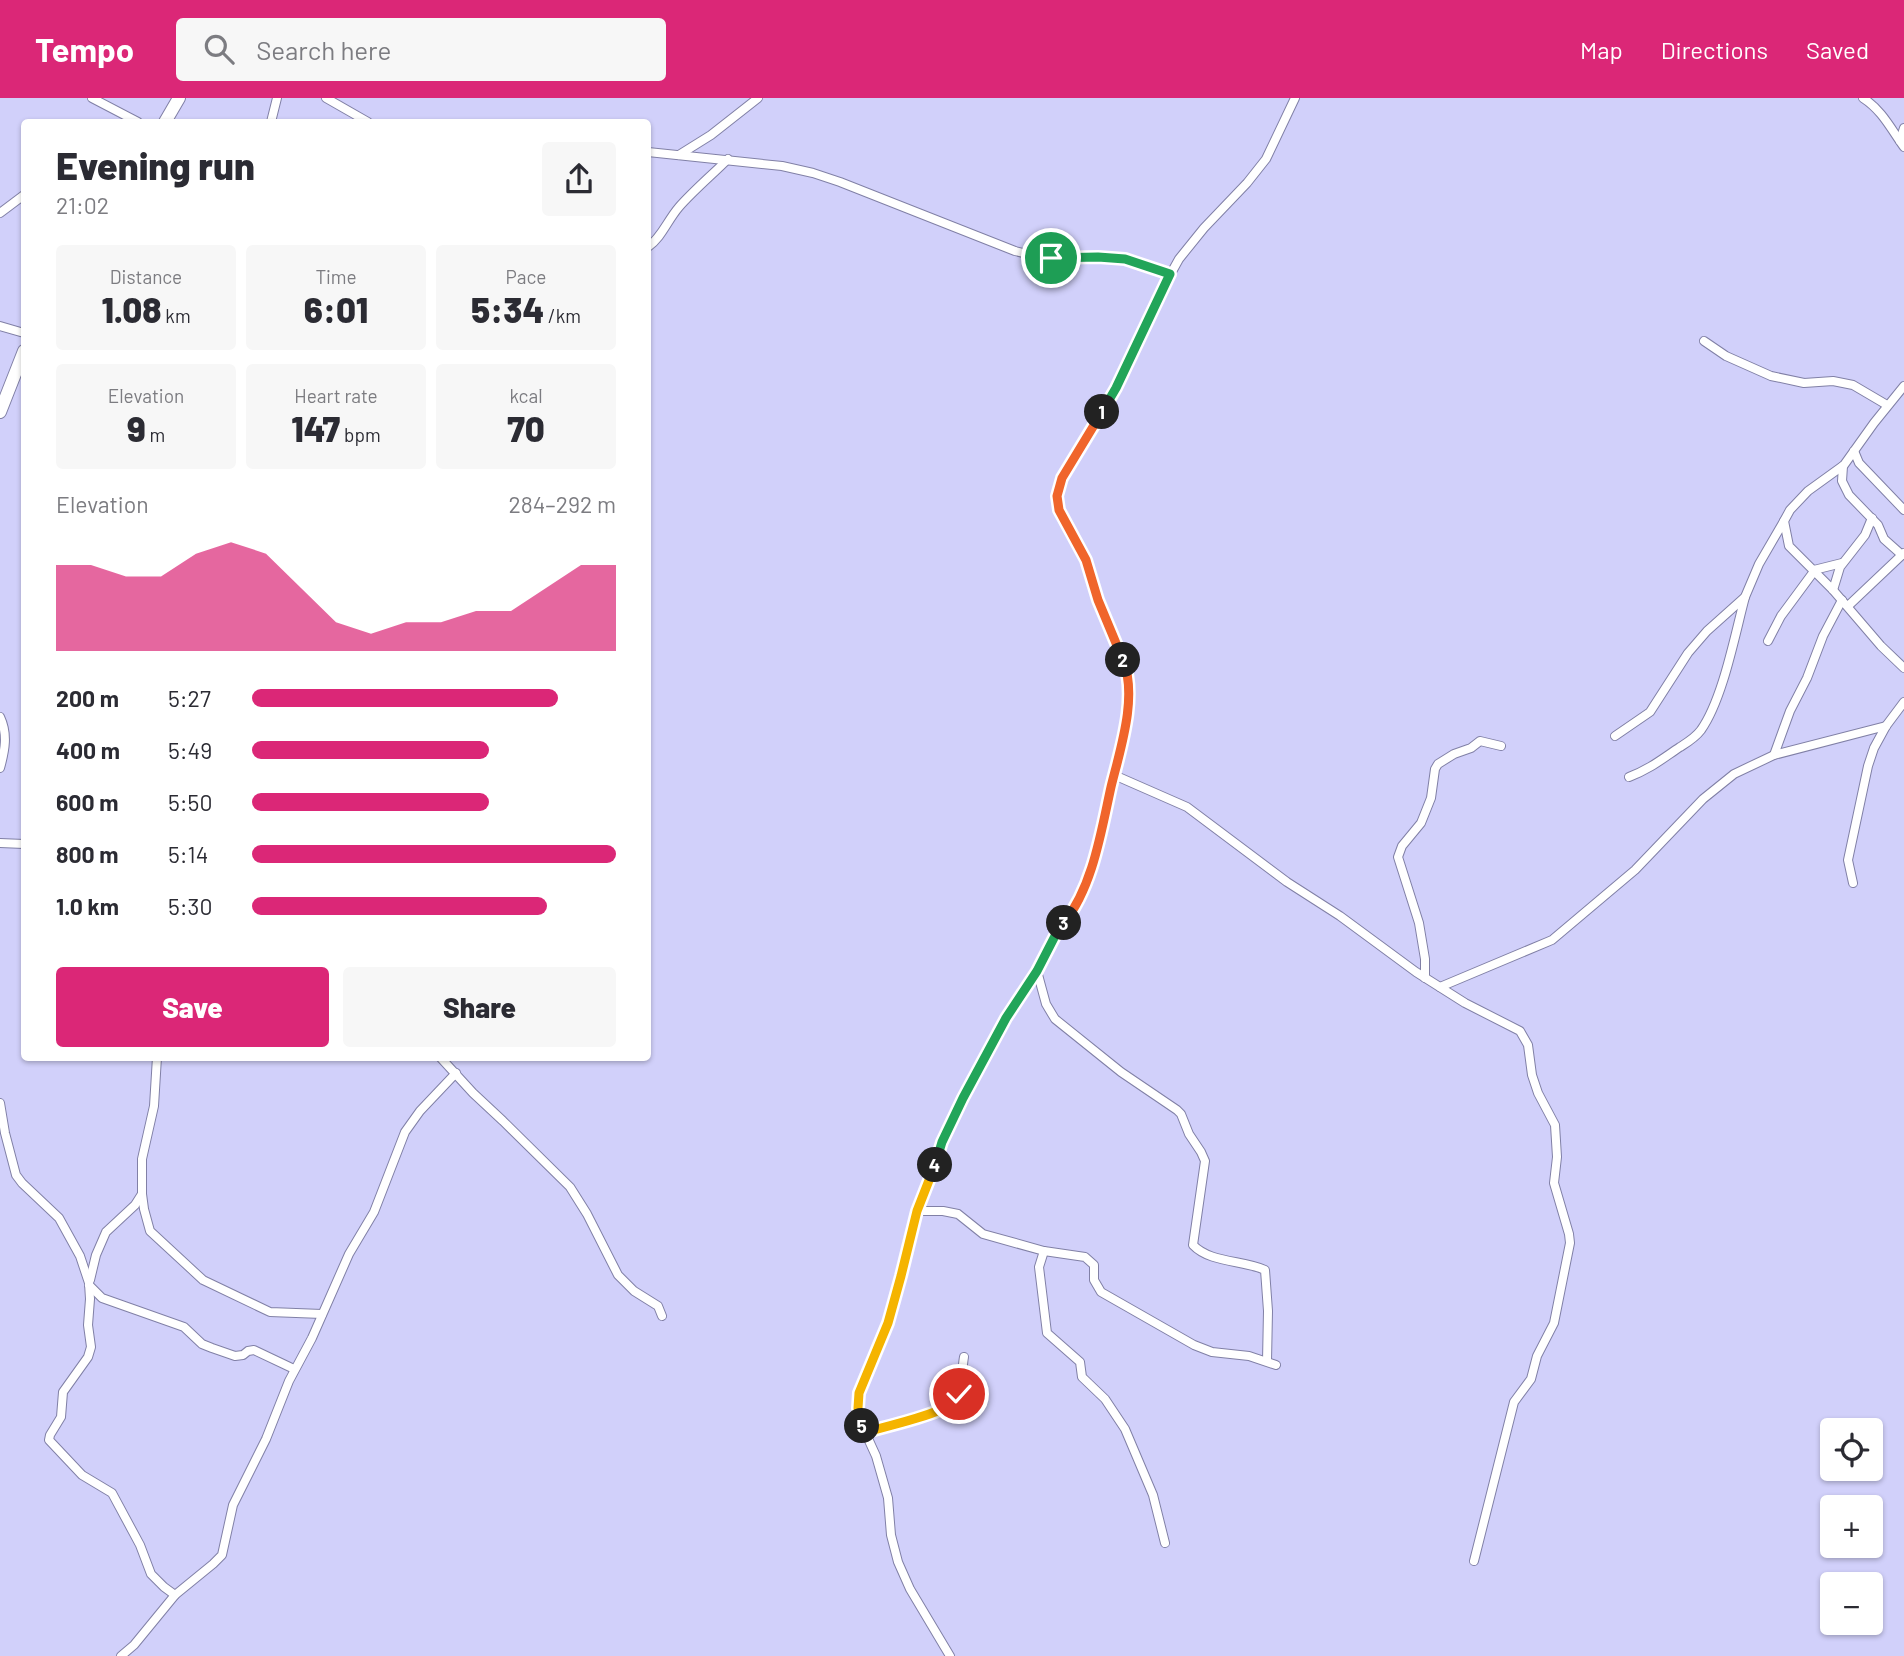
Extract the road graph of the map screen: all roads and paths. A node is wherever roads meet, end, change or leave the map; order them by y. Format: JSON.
{"nodes":[{"id":1,"x":92,"y":98,"type":"edge"},
{"id":2,"x":179,"y":98,"type":"edge"},
{"id":3,"x":277,"y":98,"type":"edge"},
{"id":4,"x":326,"y":98,"type":"edge"},
{"id":5,"x":758,"y":98,"type":"edge"},
{"id":6,"x":1295,"y":98,"type":"edge"},
{"id":7,"x":1863,"y":98,"type":"edge"},
{"id":8,"x":132,"y":119,"type":"edge"},
{"id":9,"x":167,"y":119,"type":"edge"},
{"id":10,"x":272,"y":119,"type":"edge"},
{"id":11,"x":363,"y":119,"type":"edge"},
{"id":12,"x":1904,"y":128,"type":"edge"},
{"id":13,"x":1902,"y":144,"type":"edge"},
{"id":14,"x":651,"y":152,"type":"edge"},
{"id":15,"x":679,"y":155,"type":"junction"},
{"id":16,"x":728,"y":159,"type":"junction"},
{"id":17,"x":21,"y":197,"type":"edge"},
{"id":18,"x":0,"y":214,"type":"edge"},
{"id":19,"x":651,"y":245,"type":"edge"},
{"id":20,"x":1170,"y":274,"type":"junction"},
{"id":21,"x":0,"y":326,"type":"edge"},
{"id":22,"x":21,"y":332,"type":"edge"},
{"id":23,"x":1704,"y":341,"type":"dead end"},
{"id":24,"x":20,"y":374,"type":"edge"},
{"id":25,"x":1904,"y":386,"type":"edge"},
{"id":26,"x":1887,"y":405,"type":"junction"},
{"id":27,"x":0,"y":412,"type":"edge"},
{"id":28,"x":1854,"y":451,"type":"junction"},
{"id":29,"x":1843,"y":466,"type":"junction"},
{"id":30,"x":1904,"y":510,"type":"edge"},
{"id":31,"x":1872,"y":518,"type":"junction"},
{"id":32,"x":1784,"y":521,"type":"junction"},
{"id":33,"x":1903,"y":554,"type":"edge"},
{"id":34,"x":1843,"y":563,"type":"junction"},
{"id":35,"x":1815,"y":570,"type":"junction"},
{"id":36,"x":1833,"y":590,"type":"junction"},
{"id":37,"x":1745,"y":597,"type":"junction"},
{"id":38,"x":1845,"y":603,"type":"junction"},
{"id":39,"x":1769,"y":641,"type":"dead end"},
{"id":40,"x":1904,"y":668,"type":"edge"},
{"id":41,"x":1904,"y":702,"type":"edge"},
{"id":42,"x":0,"y":717,"type":"edge"},
{"id":43,"x":1886,"y":726,"type":"junction"},
{"id":44,"x":1615,"y":736,"type":"dead end"},
{"id":45,"x":1501,"y":746,"type":"dead end"},
{"id":46,"x":1774,"y":755,"type":"junction"},
{"id":47,"x":0,"y":768,"type":"edge"},
{"id":48,"x":1114,"y":775,"type":"junction"},
{"id":49,"x":1629,"y":777,"type":"dead end"},
{"id":50,"x":0,"y":843,"type":"edge"},
{"id":51,"x":21,"y":844,"type":"edge"},
{"id":52,"x":1853,"y":883,"type":"dead end"},
{"id":53,"x":1037,"y":971,"type":"junction"},
{"id":54,"x":1425,"y":978,"type":"junction"},
{"id":55,"x":1440,"y":987,"type":"junction"},
{"id":56,"x":157,"y":1061,"type":"edge"},
{"id":57,"x":444,"y":1061,"type":"edge"},
{"id":58,"x":456,"y":1073,"type":"junction"},
{"id":59,"x":0,"y":1103,"type":"edge"},
{"id":60,"x":142,"y":1194,"type":"junction"},
{"id":61,"x":917,"y":1211,"type":"junction"},
{"id":62,"x":1044,"y":1251,"type":"junction"},
{"id":63,"x":89,"y":1284,"type":"junction"},
{"id":64,"x":322,"y":1314,"type":"junction"},
{"id":65,"x":662,"y":1316,"type":"dead end"},
{"id":66,"x":964,"y":1357,"type":"dead end"},
{"id":67,"x":294,"y":1369,"type":"junction"},
{"id":68,"x":866,"y":1432,"type":"junction"},
{"id":69,"x":1165,"y":1543,"type":"dead end"},
{"id":70,"x":1474,"y":1561,"type":"dead end"},
{"id":71,"x":175,"y":1595,"type":"junction"},
{"id":72,"x":121,"y":1656,"type":"edge"},
{"id":73,"x":950,"y":1656,"type":"edge"}],
"edges":[{"from":1,"to":8,"type":"street"},
{"from":2,"to":9,"type":"street"},
{"from":3,"to":10,"type":"street"},
{"from":4,"to":11,"type":"street"},
{"from":5,"to":15,"type":"street"},
{"from":6,"to":20,"type":"street"},
{"from":7,"to":13,"type":"street"},
{"from":12,"to":13,"type":"street"},
{"from":14,"to":15,"type":"street"},
{"from":15,"to":16,"type":"street"},
{"from":16,"to":19,"type":"street"},
{"from":16,"to":20,"type":"street"},
{"from":17,"to":18,"type":"street"},
{"from":20,"to":48,"type":"street"},
{"from":21,"to":22,"type":"street"},
{"from":23,"to":26,"type":"street"},
{"from":24,"to":27,"type":"street"},
{"from":25,"to":26,"type":"street"},
{"from":26,"to":28,"type":"street"},
{"from":28,"to":29,"type":"street"},
{"from":28,"to":30,"type":"street"},
{"from":29,"to":31,"type":"street"},
{"from":29,"to":32,"type":"street"},
{"from":31,"to":33,"type":"street"},
{"from":31,"to":34,"type":"street"},
{"from":32,"to":35,"type":"street"},
{"from":32,"to":37,"type":"street"},
{"from":33,"to":38,"type":"street"},
{"from":34,"to":35,"type":"street"},
{"from":34,"to":36,"type":"street"},
{"from":35,"to":36,"type":"street"},
{"from":35,"to":39,"type":"street"},
{"from":36,"to":38,"type":"street"},
{"from":37,"to":44,"type":"street"},
{"from":37,"to":49,"type":"street"},
{"from":38,"to":40,"type":"street"},
{"from":38,"to":46,"type":"street"},
{"from":41,"to":43,"type":"street"},
{"from":42,"to":47,"type":"street"},
{"from":43,"to":46,"type":"street"},
{"from":43,"to":52,"type":"street"},
{"from":45,"to":54,"type":"street"},
{"from":46,"to":55,"type":"street"},
{"from":48,"to":53,"type":"street"},
{"from":48,"to":54,"type":"street"},
{"from":50,"to":51,"type":"street"},
{"from":53,"to":61,"type":"street"},
{"from":53,"to":62,"type":"street"},
{"from":54,"to":55,"type":"street"},
{"from":55,"to":70,"type":"street"},
{"from":56,"to":60,"type":"street"},
{"from":57,"to":58,"type":"street"},
{"from":58,"to":64,"type":"street"},
{"from":58,"to":65,"type":"street"},
{"from":59,"to":63,"type":"street"},
{"from":60,"to":63,"type":"street"},
{"from":60,"to":64,"type":"street"},
{"from":61,"to":62,"type":"street"},
{"from":61,"to":68,"type":"street"},
{"from":62,"to":69,"type":"street"},
{"from":63,"to":67,"type":"street"},
{"from":63,"to":71,"type":"street"},
{"from":64,"to":67,"type":"street"},
{"from":66,"to":68,"type":"street"},
{"from":67,"to":71,"type":"street"},
{"from":68,"to":73,"type":"street"},
{"from":71,"to":72,"type":"street"}]}
